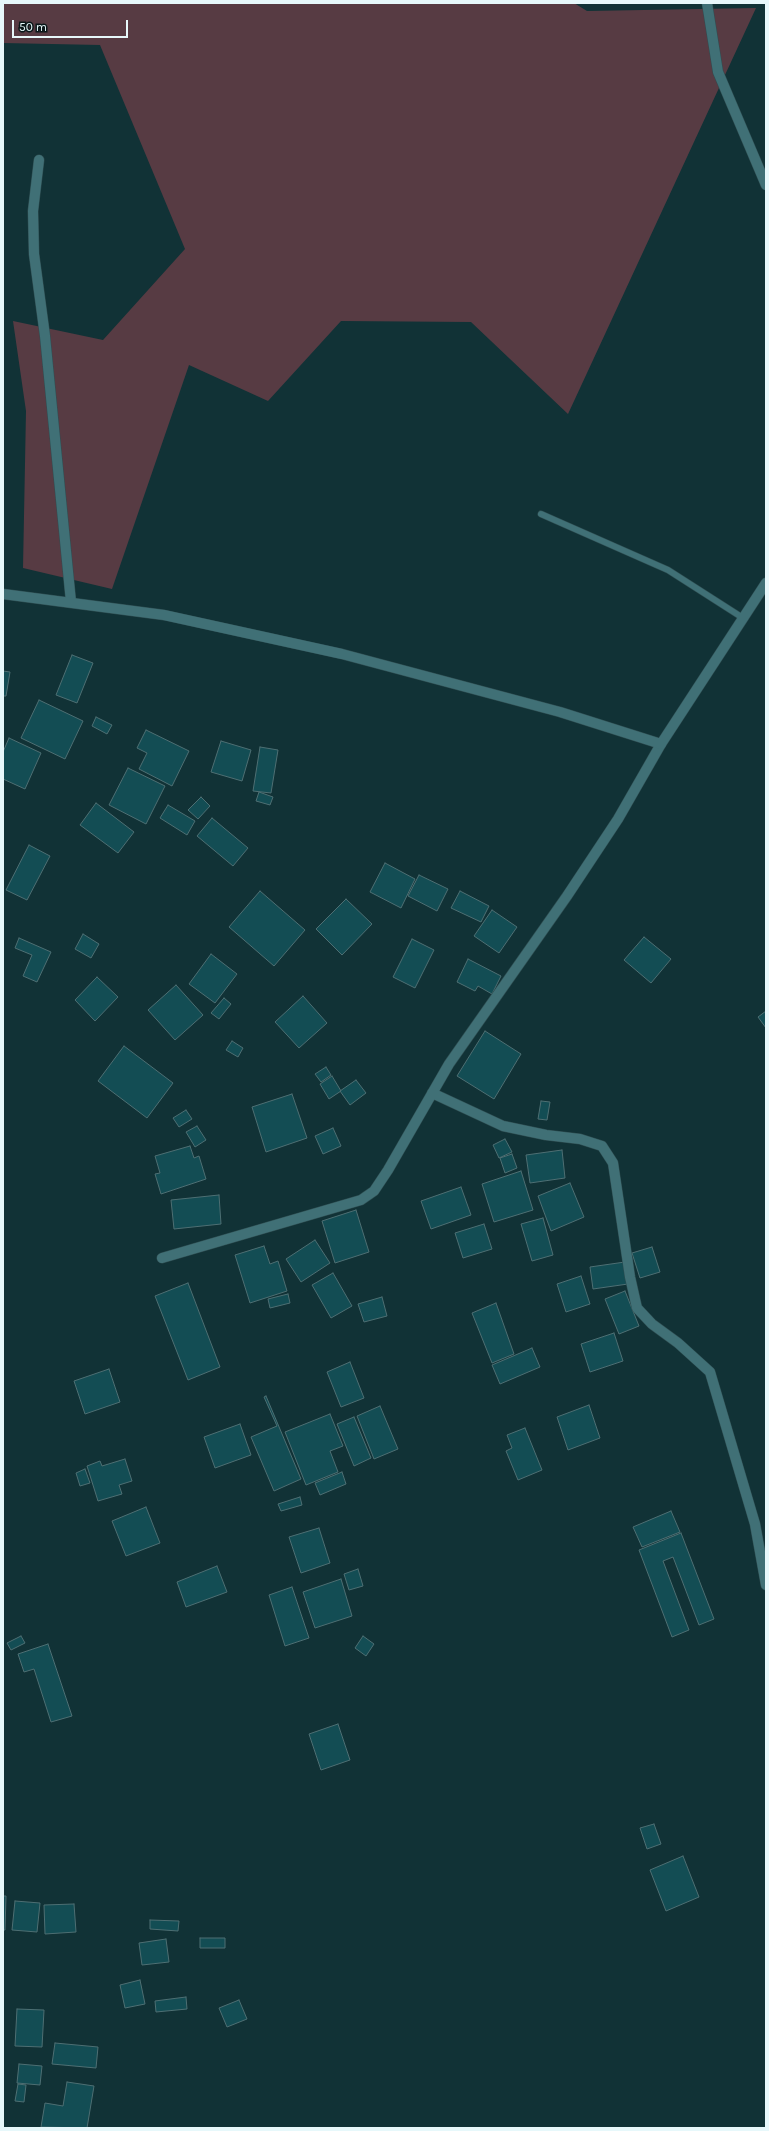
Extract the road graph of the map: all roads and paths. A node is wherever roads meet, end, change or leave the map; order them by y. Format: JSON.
{"nodes":[{"id":1,"x":707,"y":3,"type":"edge"},
{"id":2,"x":39,"y":160,"type":"dead end"},
{"id":3,"x":766,"y":185,"type":"edge"},
{"id":4,"x":541,"y":514,"type":"dead end"},
{"id":5,"x":766,"y":583,"type":"edge"},
{"id":6,"x":3,"y":594,"type":"edge"},
{"id":7,"x":71,"y":602,"type":"junction"},
{"id":8,"x":743,"y":618,"type":"junction"},
{"id":9,"x":661,"y":744,"type":"junction"},
{"id":10,"x":432,"y":1093,"type":"junction"},
{"id":11,"x":162,"y":1258,"type":"dead end"},
{"id":12,"x":766,"y":1585,"type":"edge"}],
"edges":[{"from":1,"to":3,"type":"street"},
{"from":2,"to":7,"type":"street"},
{"from":4,"to":8,"type":"lane"},
{"from":5,"to":8,"type":"street"},
{"from":6,"to":7,"type":"street"},
{"from":7,"to":9,"type":"street"},
{"from":8,"to":9,"type":"street"},
{"from":9,"to":10,"type":"street"},
{"from":10,"to":11,"type":"street"},
{"from":10,"to":12,"type":"street"}]}
